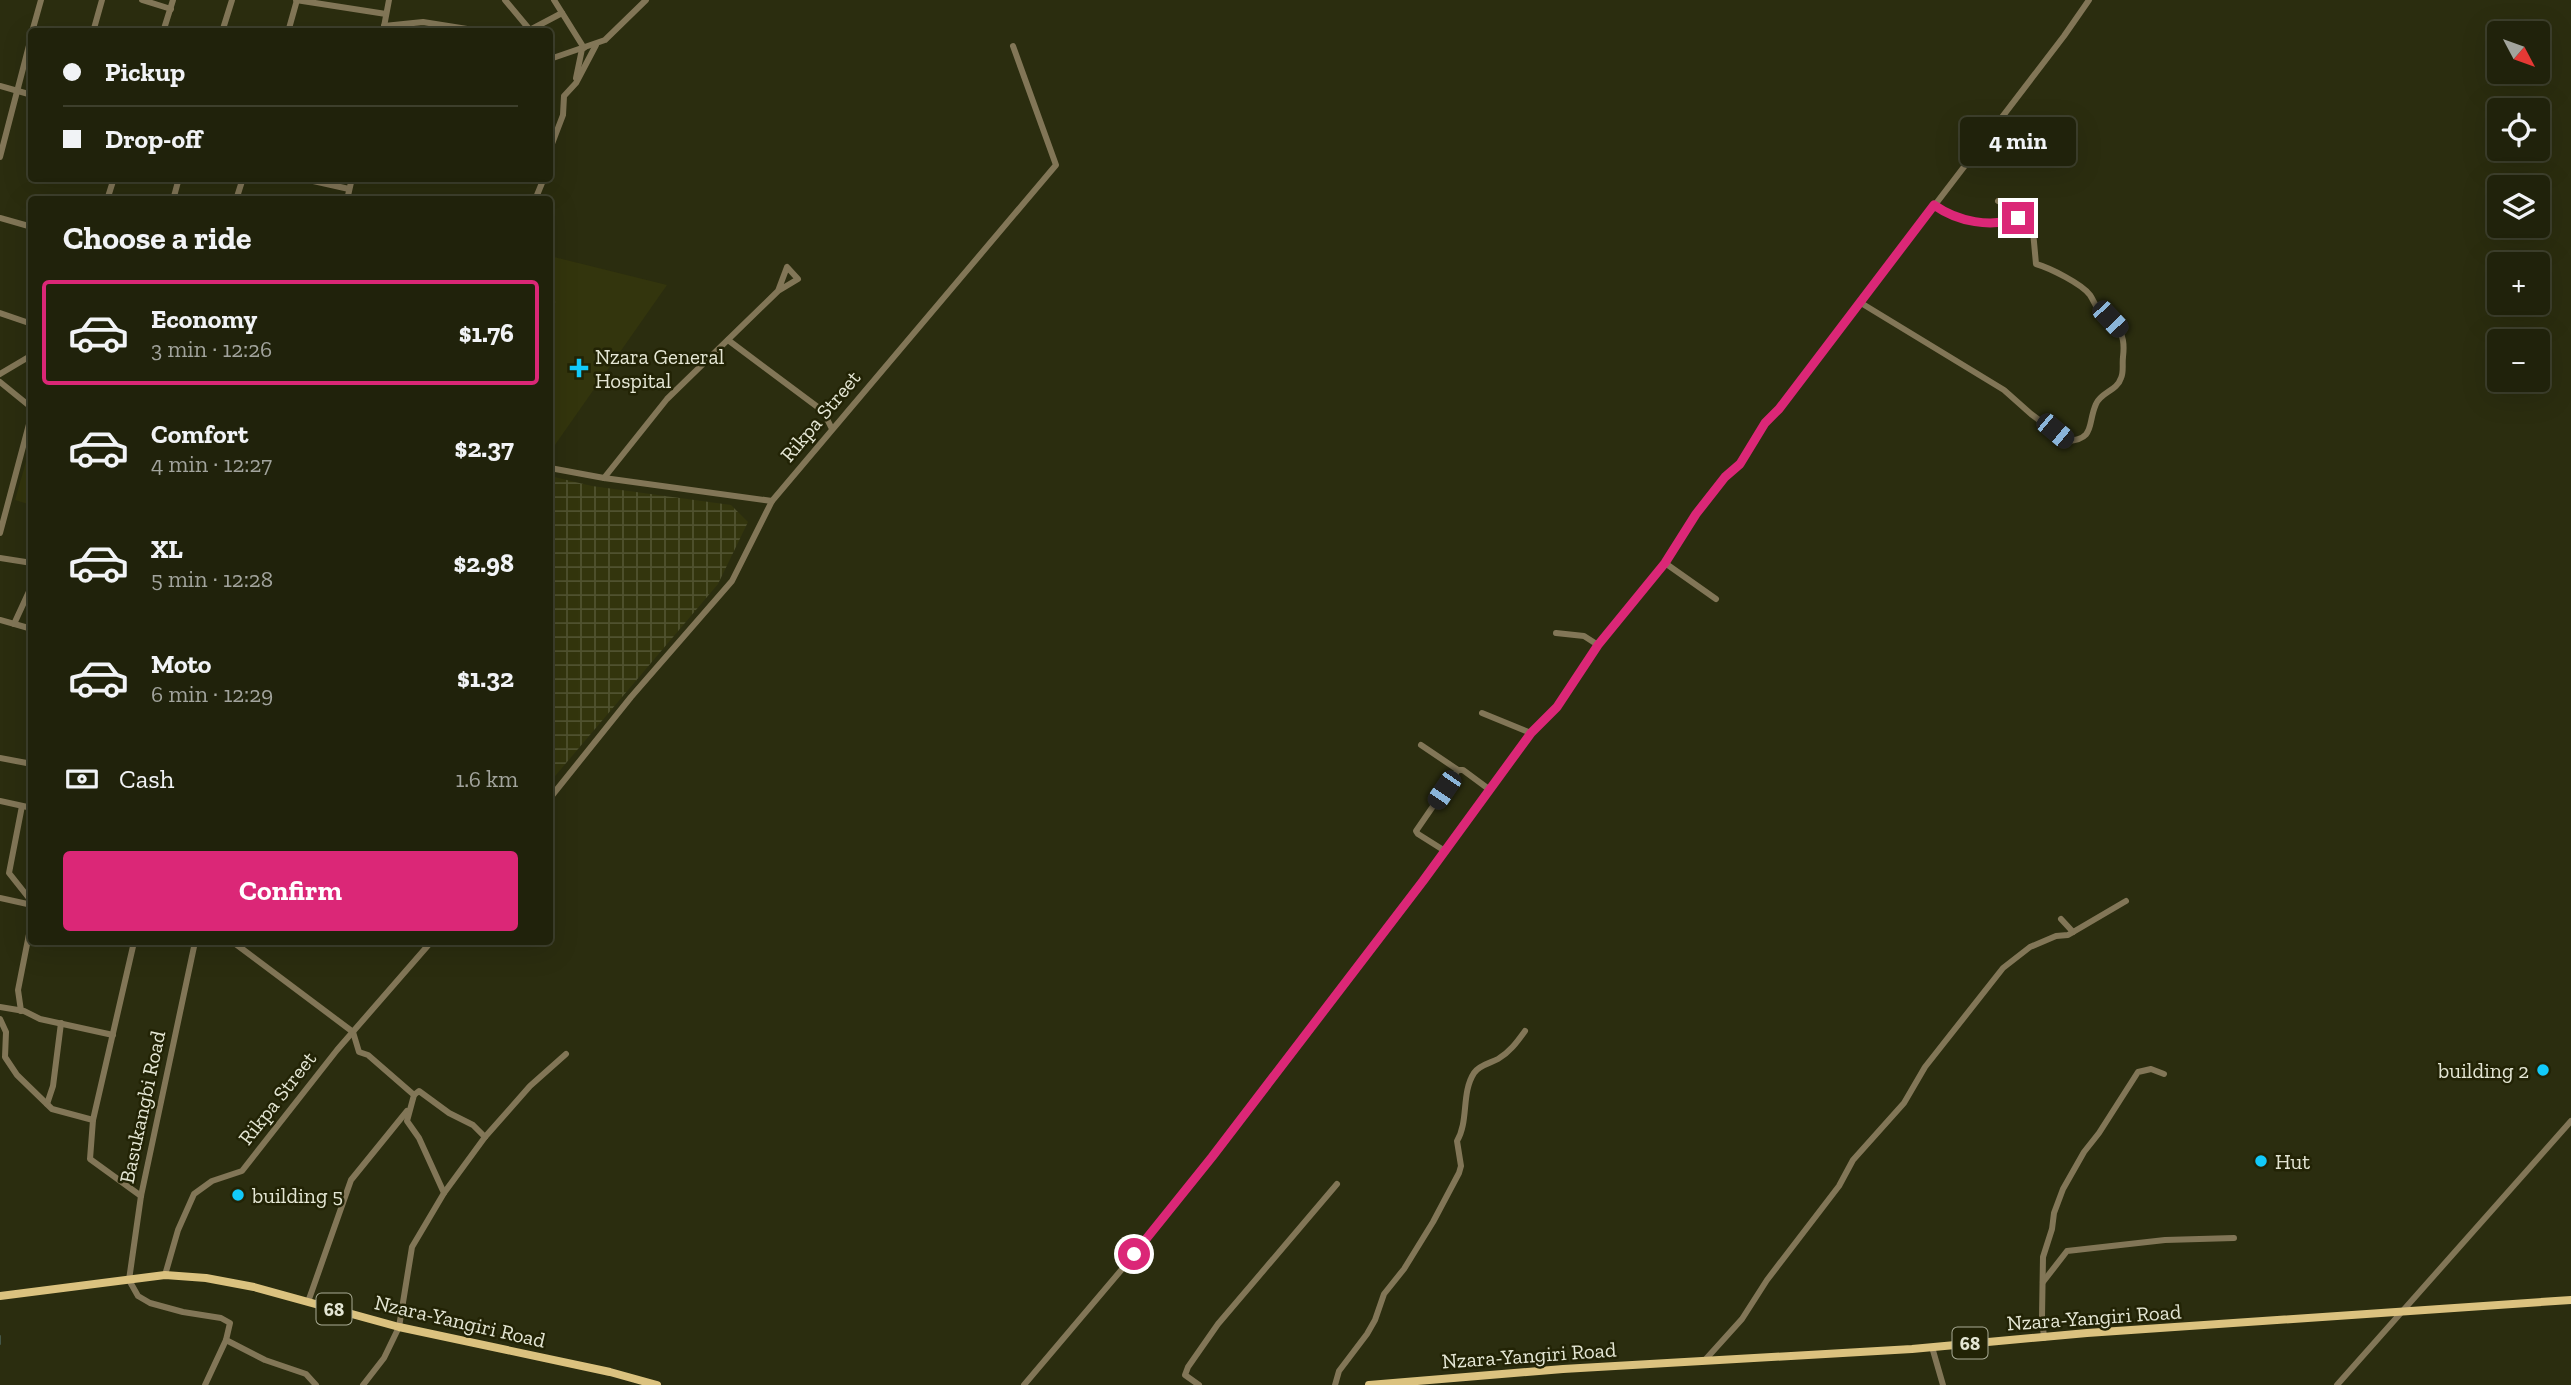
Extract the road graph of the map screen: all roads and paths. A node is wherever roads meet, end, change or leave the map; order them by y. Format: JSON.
{"nodes":[{"id":1,"x":41,"y":0,"type":"edge"},
{"id":2,"x":102,"y":0,"type":"edge"},
{"id":3,"x":142,"y":0,"type":"edge"},
{"id":4,"x":173,"y":0,"type":"edge"},
{"id":5,"x":232,"y":0,"type":"edge"},
{"id":6,"x":297,"y":0,"type":"edge"},
{"id":7,"x":389,"y":0,"type":"edge"},
{"id":8,"x":505,"y":0,"type":"edge"},
{"id":9,"x":646,"y":0,"type":"edge"},
{"id":10,"x":2089,"y":0,"type":"edge"},
{"id":11,"x":558,"y":1,"type":"edge"},
{"id":12,"x":170,"y":9,"type":"junction"},
{"id":13,"x":562,"y":13,"type":"junction"},
{"id":14,"x":386,"y":14,"type":"junction"},
{"id":15,"x":33,"y":28,"type":"edge"},
{"id":16,"x":94,"y":28,"type":"edge"},
{"id":17,"x":164,"y":28,"type":"edge"},
{"id":18,"x":223,"y":28,"type":"edge"},
{"id":19,"x":289,"y":28,"type":"edge"},
{"id":20,"x":384,"y":28,"type":"edge"},
{"id":21,"x":390,"y":28,"type":"edge"},
{"id":22,"x":461,"y":28,"type":"edge"},
{"id":23,"x":526,"y":28,"type":"edge"},
{"id":24,"x":534,"y":28,"type":"edge"},
{"id":25,"x":596,"y":45,"type":"junction"},
{"id":26,"x":1013,"y":46,"type":"dead end"},
{"id":27,"x":28,"y":48,"type":"edge"},
{"id":28,"x":583,"y":49,"type":"junction"},
{"id":29,"x":553,"y":58,"type":"edge"},
{"id":30,"x":576,"y":83,"type":"junction"},
{"id":31,"x":0,"y":86,"type":"edge"},
{"id":32,"x":17,"y":90,"type":"junction"},
{"id":33,"x":28,"y":94,"type":"edge"},
{"id":34,"x":553,"y":141,"type":"edge"},
{"id":35,"x":0,"y":157,"type":"edge"},
{"id":36,"x":318,"y":182,"type":"edge"},
{"id":37,"x":351,"y":182,"type":"edge"},
{"id":38,"x":349,"y":189,"type":"junction"},
{"id":39,"x":348,"y":196,"type":"edge"},
{"id":40,"x":1998,"y":201,"type":"dead end"},
{"id":41,"x":1934,"y":205,"type":"junction"},
{"id":42,"x":0,"y":218,"type":"edge"},
{"id":43,"x":2018,"y":218,"type":"junction"},
{"id":44,"x":28,"y":227,"type":"edge"},
{"id":45,"x":778,"y":291,"type":"dead end"},
{"id":46,"x":1861,"y":303,"type":"junction"},
{"id":47,"x":0,"y":313,"type":"edge"},
{"id":48,"x":28,"y":323,"type":"edge"},
{"id":49,"x":728,"y":340,"type":"junction"},
{"id":50,"x":28,"y":357,"type":"edge"},
{"id":51,"x":0,"y":373,"type":"edge"},
{"id":52,"x":0,"y":382,"type":"edge"},
{"id":53,"x":28,"y":406,"type":"edge"},
{"id":54,"x":28,"y":425,"type":"edge"},
{"id":55,"x":832,"y":429,"type":"junction"},
{"id":56,"x":553,"y":469,"type":"edge"},
{"id":57,"x":604,"y":478,"type":"junction"},
{"id":58,"x":772,"y":501,"type":"junction"},
{"id":59,"x":0,"y":533,"type":"edge"},
{"id":60,"x":0,"y":558,"type":"edge"},
{"id":61,"x":28,"y":562,"type":"edge"},
{"id":62,"x":1665,"y":563,"type":"junction"},
{"id":63,"x":28,"y":594,"type":"edge"},
{"id":64,"x":1716,"y":599,"type":"dead end"},
{"id":65,"x":0,"y":620,"type":"edge"},
{"id":66,"x":14,"y":624,"type":"junction"},
{"id":67,"x":28,"y":628,"type":"edge"},
{"id":68,"x":1556,"y":633,"type":"dead end"},
{"id":69,"x":1598,"y":645,"type":"junction"},
{"id":70,"x":1482,"y":713,"type":"dead end"},
{"id":71,"x":1531,"y":733,"type":"junction"},
{"id":72,"x":1421,"y":745,"type":"dead end"},
{"id":73,"x":0,"y":758,"type":"edge"},
{"id":74,"x":28,"y":763,"type":"edge"},
{"id":75,"x":1458,"y":770,"type":"junction"},
{"id":76,"x":1490,"y":790,"type":"junction"},
{"id":77,"x":553,"y":794,"type":"edge"},
{"id":78,"x":0,"y":801,"type":"edge"},
{"id":79,"x":22,"y":806,"type":"junction"},
{"id":80,"x":28,"y":807,"type":"edge"},
{"id":81,"x":1445,"y":851,"type":"junction"},
{"id":82,"x":0,"y":898,"type":"edge"},
{"id":83,"x":28,"y":898,"type":"edge"},
{"id":84,"x":2126,"y":901,"type":"dead end"},
{"id":85,"x":28,"y":902,"type":"edge"},
{"id":86,"x":2061,"y":919,"type":"dead end"},
{"id":87,"x":2073,"y":932,"type":"junction"},
{"id":88,"x":28,"y":939,"type":"edge"},
{"id":89,"x":133,"y":945,"type":"edge"},
{"id":90,"x":194,"y":945,"type":"edge"},
{"id":91,"x":237,"y":945,"type":"edge"},
{"id":92,"x":428,"y":945,"type":"edge"},
{"id":93,"x":0,"y":1007,"type":"edge"},
{"id":94,"x":20,"y":1010,"type":"junction"},
{"id":95,"x":0,"y":1019,"type":"edge"},
{"id":96,"x":61,"y":1023,"type":"junction"},
{"id":97,"x":1525,"y":1031,"type":"dead end"},
{"id":98,"x":352,"y":1032,"type":"junction"},
{"id":99,"x":113,"y":1035,"type":"junction"},
{"id":100,"x":566,"y":1054,"type":"dead end"},
{"id":101,"x":2164,"y":1074,"type":"dead end"},
{"id":102,"x":414,"y":1095,"type":"junction"},
{"id":103,"x":47,"y":1104,"type":"junction"},
{"id":104,"x":409,"y":1110,"type":"junction"},
{"id":105,"x":93,"y":1120,"type":"junction"},
{"id":106,"x":2571,"y":1121,"type":"edge"},
{"id":107,"x":485,"y":1138,"type":"junction"},
{"id":108,"x":1337,"y":1184,"type":"dead end"},
{"id":109,"x":444,"y":1193,"type":"junction"},
{"id":110,"x":141,"y":1196,"type":"junction"},
{"id":111,"x":2234,"y":1238,"type":"dead end"},
{"id":112,"x":165,"y":1275,"type":"junction"},
{"id":113,"x":129,"y":1280,"type":"junction"},
{"id":114,"x":2043,"y":1282,"type":"junction"},
{"id":115,"x":4,"y":1296,"type":"edge"},
{"id":116,"x":2571,"y":1300,"type":"edge"},
{"id":117,"x":309,"y":1302,"type":"junction"},
{"id":118,"x":2404,"y":1312,"type":"junction"},
{"id":119,"x":399,"y":1327,"type":"junction"},
{"id":120,"x":2044,"y":1338,"type":"junction"},
{"id":121,"x":226,"y":1340,"type":"junction"},
{"id":122,"x":1932,"y":1347,"type":"junction"},
{"id":123,"x":1703,"y":1362,"type":"junction"},
{"id":124,"x":205,"y":1385,"type":"edge"},
{"id":125,"x":316,"y":1385,"type":"edge"},
{"id":126,"x":364,"y":1385,"type":"edge"},
{"id":127,"x":657,"y":1385,"type":"edge"},
{"id":128,"x":1024,"y":1385,"type":"edge"},
{"id":129,"x":1199,"y":1385,"type":"edge"},
{"id":130,"x":1335,"y":1385,"type":"edge"},
{"id":131,"x":1368,"y":1385,"type":"edge"},
{"id":132,"x":1943,"y":1385,"type":"edge"},
{"id":133,"x":2337,"y":1385,"type":"edge"}],
"edges":[{"from":1,"to":15,"type":"street"},
{"from":2,"to":16,"type":"street"},
{"from":3,"to":12,"type":"street"},
{"from":4,"to":12,"type":"street"},
{"from":5,"to":18,"type":"street"},
{"from":6,"to":14,"type":"street"},
{"from":6,"to":19,"type":"street"},
{"from":7,"to":14,"type":"street"},
{"from":8,"to":23,"type":"street"},
{"from":9,"to":25,"type":"street"},
{"from":10,"to":41,"type":"street"},
{"from":11,"to":13,"type":"street"},
{"from":12,"to":17,"type":"street"},
{"from":13,"to":24,"type":"street"},
{"from":13,"to":28,"type":"street"},
{"from":14,"to":20,"type":"street"},
{"from":21,"to":22,"type":"street"},
{"from":25,"to":28,"type":"street"},
{"from":25,"to":30,"type":"street"},
{"from":26,"to":55,"type":"street","name":"Rikpa Street"},
{"from":27,"to":32,"type":"street"},
{"from":28,"to":29,"type":"street"},
{"from":28,"to":30,"type":"street"},
{"from":30,"to":34,"type":"street"},
{"from":31,"to":32,"type":"street"},
{"from":32,"to":33,"type":"street"},
{"from":32,"to":35,"type":"street"},
{"from":36,"to":38,"type":"street"},
{"from":37,"to":38,"type":"street"},
{"from":38,"to":39,"type":"street"},
{"from":40,"to":43,"type":"street"},
{"from":41,"to":43,"type":"street"},
{"from":41,"to":46,"type":"street"},
{"from":42,"to":44,"type":"street"},
{"from":43,"to":46,"type":"street"},
{"from":45,"to":49,"type":"street"},
{"from":46,"to":62,"type":"street"},
{"from":47,"to":48,"type":"street"},
{"from":49,"to":55,"type":"street"},
{"from":49,"to":57,"type":"street"},
{"from":50,"to":51,"type":"street"},
{"from":52,"to":53,"type":"street"},
{"from":54,"to":59,"type":"street"},
{"from":55,"to":58,"type":"street","name":"Rikpa Street"},
{"from":56,"to":57,"type":"street"},
{"from":57,"to":58,"type":"street"},
{"from":58,"to":77,"type":"street","name":"Rikpa Street"},
{"from":60,"to":61,"type":"street"},
{"from":62,"to":64,"type":"street"},
{"from":62,"to":69,"type":"street"},
{"from":63,"to":66,"type":"street"},
{"from":65,"to":66,"type":"street"},
{"from":66,"to":67,"type":"street"},
{"from":68,"to":69,"type":"street"},
{"from":69,"to":71,"type":"street"},
{"from":70,"to":71,"type":"street"},
{"from":71,"to":76,"type":"street"},
{"from":72,"to":75,"type":"street"},
{"from":73,"to":74,"type":"street"},
{"from":75,"to":76,"type":"street"},
{"from":75,"to":81,"type":"street"},
{"from":76,"to":81,"type":"street"},
{"from":78,"to":79,"type":"street"},
{"from":79,"to":80,"type":"street"},
{"from":79,"to":83,"type":"street"},
{"from":81,"to":128,"type":"street"},
{"from":82,"to":85,"type":"street"},
{"from":84,"to":87,"type":"street"},
{"from":86,"to":87,"type":"street"},
{"from":87,"to":123,"type":"street"},
{"from":88,"to":94,"type":"street"},
{"from":89,"to":99,"type":"street"},
{"from":90,"to":110,"type":"street","name":"Basukangbi Road"},
{"from":91,"to":98,"type":"street"},
{"from":92,"to":98,"type":"street","name":"Rikpa Street"},
{"from":93,"to":94,"type":"street"},
{"from":94,"to":96,"type":"street"},
{"from":95,"to":103,"type":"street"},
{"from":96,"to":99,"type":"street"},
{"from":96,"to":103,"type":"street"},
{"from":97,"to":130,"type":"street"},
{"from":98,"to":102,"type":"street"},
{"from":98,"to":112,"type":"street","name":"Rikpa Street"},
{"from":99,"to":105,"type":"street"},
{"from":100,"to":107,"type":"street"},
{"from":101,"to":114,"type":"street"},
{"from":102,"to":104,"type":"street"},
{"from":102,"to":107,"type":"street"},
{"from":103,"to":105,"type":"street"},
{"from":104,"to":109,"type":"street"},
{"from":104,"to":117,"type":"street"},
{"from":105,"to":110,"type":"street"},
{"from":106,"to":118,"type":"street"},
{"from":107,"to":109,"type":"street"},
{"from":108,"to":129,"type":"street"},
{"from":109,"to":119,"type":"street"},
{"from":110,"to":113,"type":"street","name":"Basukangbi Road"},
{"from":111,"to":114,"type":"street"},
{"from":112,"to":113,"type":"main road","name":"Nzara-Yangiri Road","number":"68"},
{"from":112,"to":117,"type":"main road","name":"Nzara-Yangiri Road","number":"68"},
{"from":113,"to":115,"type":"main road","name":"Nzara-Yangiri Road","number":"68"},
{"from":113,"to":121,"type":"street"},
{"from":114,"to":120,"type":"street"},
{"from":116,"to":118,"type":"main road","name":"Nzara-Yangiri Road","number":"68"},
{"from":117,"to":119,"type":"main road","name":"Nzara-Yangiri Road","number":"68"},
{"from":118,"to":120,"type":"main road","name":"Nzara-Yangiri Road","number":"68"},
{"from":118,"to":133,"type":"street"},
{"from":119,"to":126,"type":"street"},
{"from":119,"to":127,"type":"main road","name":"Nzara-Yangiri Road","number":"68"},
{"from":120,"to":122,"type":"main road","name":"Nzara-Yangiri Road","number":"68"},
{"from":121,"to":124,"type":"street"},
{"from":121,"to":125,"type":"street"},
{"from":122,"to":123,"type":"main road","name":"Nzara-Yangiri Road","number":"68"},
{"from":122,"to":132,"type":"street"},
{"from":123,"to":131,"type":"main road","name":"Nzara-Yangiri Road","number":"68"}]}
